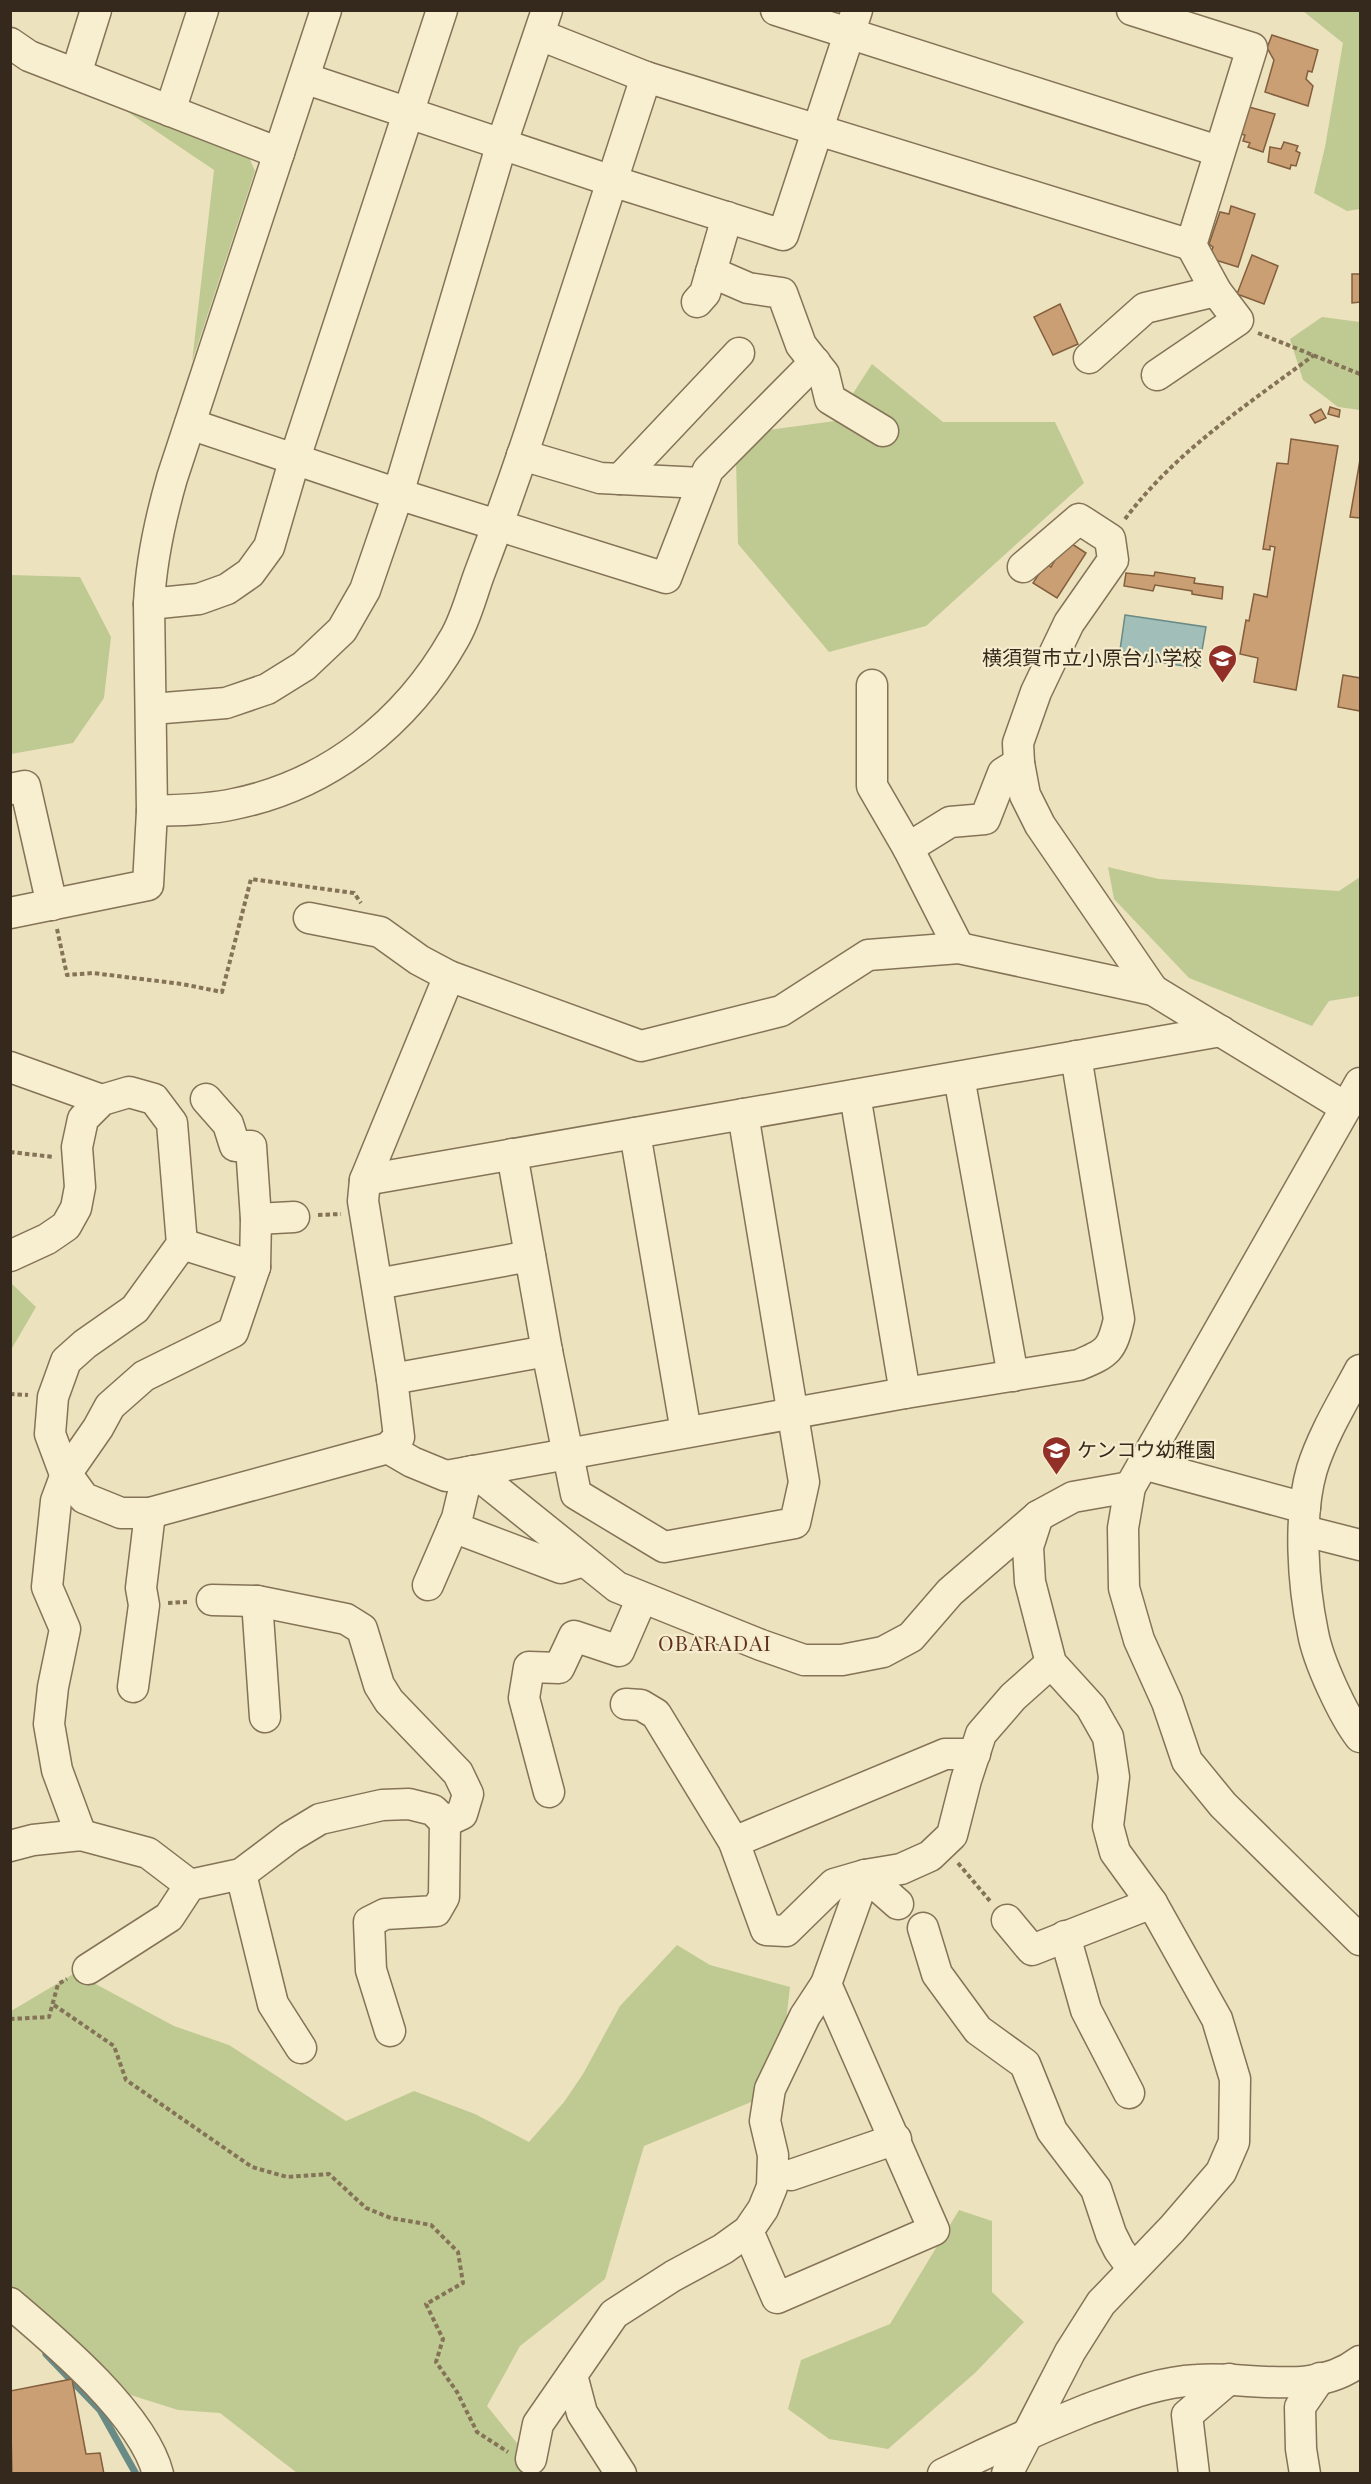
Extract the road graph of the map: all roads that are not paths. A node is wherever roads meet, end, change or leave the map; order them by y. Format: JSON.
{"nodes":[{"id":1,"x":96,"y":10,"type":"edge"},
{"id":2,"x":203,"y":10,"type":"edge"},
{"id":3,"x":326,"y":10,"type":"edge"},
{"id":4,"x":442,"y":10,"type":"edge"},
{"id":5,"x":776,"y":10,"type":"edge"},
{"id":6,"x":1132,"y":10,"type":"edge"},
{"id":7,"x":853,"y":22,"type":"edge"},
{"id":8,"x":543,"y":23,"type":"edge"},
{"id":9,"x":10,"y":43,"type":"edge"},
{"id":10,"x":76,"y":74,"type":"junction"},
{"id":11,"x":646,"y":77,"type":"junction"},
{"id":12,"x":304,"y":78,"type":"junction"},
{"id":13,"x":170,"y":111,"type":"junction"},
{"id":14,"x":408,"y":113,"type":"junction"},
{"id":15,"x":817,"y":132,"type":"junction"},
{"id":16,"x":502,"y":143,"type":"junction"},
{"id":17,"x":1218,"y":151,"type":"junction"},
{"id":18,"x":279,"y":153,"type":"junction"},
{"id":19,"x":612,"y":181,"type":"junction"},
{"id":20,"x":727,"y":217,"type":"junction"},
{"id":21,"x":1191,"y":245,"type":"junction"},
{"id":22,"x":711,"y":272,"type":"junction"},
{"id":23,"x":1216,"y":291,"type":"junction"},
{"id":24,"x":697,"y":302,"type":"dead end"},
{"id":25,"x":739,"y":353,"type":"dead end"},
{"id":26,"x":1089,"y":358,"type":"dead end"},
{"id":27,"x":816,"y":362,"type":"junction"},
{"id":28,"x":1156,"y":375,"type":"dead end"},
{"id":29,"x":189,"y":424,"type":"junction"},
{"id":30,"x":883,"y":431,"type":"dead end"},
{"id":31,"x":522,"y":455,"type":"junction"},
{"id":32,"x":294,"y":458,"type":"junction"},
{"id":33,"x":620,"y":479,"type":"junction"},
{"id":34,"x":702,"y":483,"type":"junction"},
{"id":35,"x":398,"y":494,"type":"junction"},
{"id":36,"x":498,"y":525,"type":"junction"},
{"id":37,"x":1023,"y":567,"type":"dead end"},
{"id":38,"x":149,"y":604,"type":"junction"},
{"id":39,"x":872,"y":685,"type":"dead end"},
{"id":40,"x":152,"y":709,"type":"junction"},
{"id":41,"x":1019,"y":763,"type":"junction"},
{"id":42,"x":10,"y":789,"type":"edge"},
{"id":43,"x":152,"y":811,"type":"junction"},
{"id":44,"x":908,"y":848,"type":"junction"},
{"id":45,"x":10,"y":913,"type":"edge"},
{"id":46,"x":54,"y":915,"type":"junction"},
{"id":47,"x":309,"y":918,"type":"dead end"},
{"id":48,"x":959,"y":948,"type":"junction"},
{"id":49,"x":449,"y":976,"type":"junction"},
{"id":50,"x":1153,"y":990,"type":"junction"},
{"id":51,"x":1221,"y":1031,"type":"junction"},
{"id":52,"x":1077,"y":1056,"type":"junction"},
{"id":53,"x":10,"y":1067,"type":"edge"},
{"id":54,"x":959,"y":1077,"type":"junction"},
{"id":55,"x":855,"y":1095,"type":"junction"},
{"id":56,"x":206,"y":1099,"type":"dead end"},
{"id":57,"x":102,"y":1100,"type":"junction"},
{"id":58,"x":1351,"y":1110,"type":"edge"},
{"id":59,"x":743,"y":1114,"type":"junction"},
{"id":60,"x":635,"y":1133,"type":"junction"},
{"id":61,"x":512,"y":1154,"type":"junction"},
{"id":62,"x":365,"y":1180,"type":"junction"},
{"id":63,"x":294,"y":1217,"type":"road end"},
{"id":64,"x":256,"y":1219,"type":"junction"},
{"id":65,"x":182,"y":1244,"type":"junction"},
{"id":66,"x":10,"y":1256,"type":"edge"},
{"id":67,"x":530,"y":1256,"type":"junction"},
{"id":68,"x":255,"y":1267,"type":"junction"},
{"id":69,"x":377,"y":1284,"type":"junction"},
{"id":70,"x":547,"y":1351,"type":"junction"},
{"id":71,"x":1360,"y":1370,"type":"edge"},
{"id":72,"x":1013,"y":1376,"type":"junction"},
{"id":73,"x":392,"y":1379,"type":"junction"},
{"id":74,"x":905,"y":1393,"type":"junction"},
{"id":75,"x":793,"y":1413,"type":"junction"},
{"id":76,"x":686,"y":1432,"type":"junction"},
{"id":77,"x":388,"y":1448,"type":"junction"},
{"id":78,"x":567,"y":1454,"type":"junction"},
{"id":79,"x":471,"y":1471,"type":"junction"},
{"id":80,"x":66,"y":1474,"type":"junction"},
{"id":81,"x":1137,"y":1475,"type":"junction"},
{"id":82,"x":150,"y":1513,"type":"junction"},
{"id":83,"x":1038,"y":1516,"type":"junction"},
{"id":84,"x":1305,"y":1519,"type":"junction"},
{"id":85,"x":453,"y":1527,"type":"junction"},
{"id":86,"x":1360,"y":1545,"type":"edge"},
{"id":87,"x":584,"y":1561,"type":"junction"},
{"id":88,"x":428,"y":1585,"type":"dead end"},
{"id":89,"x":642,"y":1599,"type":"junction"},
{"id":90,"x":212,"y":1600,"type":"road end"},
{"id":91,"x":257,"y":1601,"type":"junction"},
{"id":92,"x":1051,"y":1663,"type":"junction"},
{"id":93,"x":133,"y":1687,"type":"dead end"},
{"id":94,"x":626,"y":1704,"type":"dead end"},
{"id":95,"x":265,"y":1717,"type":"dead end"},
{"id":96,"x":1360,"y":1737,"type":"edge"},
{"id":97,"x":975,"y":1754,"type":"junction"},
{"id":98,"x":549,"y":1792,"type":"dead end"},
{"id":99,"x":445,"y":1822,"type":"junction"},
{"id":100,"x":81,"y":1835,"type":"junction"},
{"id":101,"x":734,"y":1842,"type":"junction"},
{"id":102,"x":10,"y":1846,"type":"edge"},
{"id":103,"x":241,"y":1874,"type":"junction"},
{"id":104,"x":865,"y":1875,"type":"junction"},
{"id":105,"x":189,"y":1885,"type":"junction"},
{"id":106,"x":1152,"y":1903,"type":"junction"},
{"id":107,"x":898,"y":1904,"type":"dead end"},
{"id":108,"x":1006,"y":1920,"type":"road end"},
{"id":109,"x":923,"y":1928,"type":"dead end"},
{"id":110,"x":1065,"y":1936,"type":"junction"},
{"id":111,"x":1360,"y":1940,"type":"edge"},
{"id":112,"x":88,"y":1969,"type":"road end"},
{"id":113,"x":826,"y":1984,"type":"junction"},
{"id":114,"x":390,"y":2031,"type":"dead end"},
{"id":115,"x":301,"y":2048,"type":"dead end"},
{"id":116,"x":1129,"y":2093,"type":"dead end"},
{"id":117,"x":896,"y":2139,"type":"junction"},
{"id":118,"x":791,"y":2175,"type":"dead end"},
{"id":119,"x":748,"y":2231,"type":"junction"},
{"id":120,"x":1133,"y":2269,"type":"junction"},
{"id":121,"x":10,"y":2302,"type":"edge"},
{"id":122,"x":1360,"y":2361,"type":"edge"},
{"id":123,"x":572,"y":2375,"type":"junction"},
{"id":124,"x":1320,"y":2378,"type":"junction"},
{"id":125,"x":1229,"y":2379,"type":"junction"},
{"id":126,"x":1028,"y":2433,"type":"junction"},
{"id":127,"x":531,"y":2460,"type":"road end"},
{"id":128,"x":158,"y":2474,"type":"edge"},
{"id":129,"x":621,"y":2474,"type":"edge"},
{"id":130,"x":943,"y":2474,"type":"edge"},
{"id":131,"x":1007,"y":2474,"type":"edge"},
{"id":132,"x":1194,"y":2474,"type":"edge"},
{"id":133,"x":1305,"y":2474,"type":"edge"}],
"edges":[{"from":1,"to":10,"type":"street"},
{"from":2,"to":13,"type":"street"},
{"from":3,"to":12,"type":"street"},
{"from":4,"to":14,"type":"street"},
{"from":5,"to":7,"type":"street"},
{"from":6,"to":17,"type":"street"},
{"from":7,"to":15,"type":"street"},
{"from":7,"to":17,"type":"street"},
{"from":8,"to":11,"type":"street"},
{"from":8,"to":16,"type":"street"},
{"from":9,"to":10,"type":"street"},
{"from":10,"to":13,"type":"street"},
{"from":11,"to":15,"type":"street"},
{"from":11,"to":19,"type":"street"},
{"from":12,"to":14,"type":"street"},
{"from":12,"to":18,"type":"street"},
{"from":13,"to":18,"type":"street"},
{"from":14,"to":16,"type":"street"},
{"from":14,"to":32,"type":"street"},
{"from":15,"to":20,"type":"street"},
{"from":15,"to":21,"type":"street"},
{"from":16,"to":19,"type":"street"},
{"from":16,"to":35,"type":"street"},
{"from":17,"to":21,"type":"street"},
{"from":18,"to":29,"type":"street"},
{"from":19,"to":20,"type":"street"},
{"from":19,"to":31,"type":"street"},
{"from":20,"to":22,"type":"street"},
{"from":21,"to":23,"type":"street"},
{"from":22,"to":24,"type":"street"},
{"from":22,"to":27,"type":"street"},
{"from":23,"to":26,"type":"street"},
{"from":23,"to":28,"type":"street"},
{"from":25,"to":33,"type":"street"},
{"from":27,"to":30,"type":"street"},
{"from":27,"to":34,"type":"street"},
{"from":29,"to":32,"type":"street"},
{"from":29,"to":38,"type":"street"},
{"from":31,"to":33,"type":"street"},
{"from":31,"to":36,"type":"street"},
{"from":32,"to":35,"type":"street"},
{"from":32,"to":38,"type":"street"},
{"from":33,"to":34,"type":"street"},
{"from":34,"to":36,"type":"street"},
{"from":35,"to":36,"type":"street"},
{"from":35,"to":40,"type":"street"},
{"from":36,"to":43,"type":"street"},
{"from":37,"to":41,"type":"street"},
{"from":38,"to":40,"type":"street"},
{"from":39,"to":44,"type":"street"},
{"from":40,"to":43,"type":"street"},
{"from":41,"to":44,"type":"street"},
{"from":41,"to":50,"type":"street"},
{"from":42,"to":46,"type":"street"},
{"from":43,"to":46,"type":"street"},
{"from":44,"to":48,"type":"street"},
{"from":45,"to":46,"type":"street"},
{"from":47,"to":49,"type":"street"},
{"from":48,"to":49,"type":"street"},
{"from":48,"to":50,"type":"street"},
{"from":49,"to":62,"type":"street"},
{"from":50,"to":51,"type":"street"},
{"from":51,"to":52,"type":"street"},
{"from":51,"to":58,"type":"street"},
{"from":52,"to":54,"type":"street"},
{"from":52,"to":72,"type":"street"},
{"from":53,"to":57,"type":"street"},
{"from":54,"to":55,"type":"street"},
{"from":54,"to":72,"type":"street"},
{"from":55,"to":59,"type":"street"},
{"from":55,"to":74,"type":"street"},
{"from":56,"to":64,"type":"street"},
{"from":57,"to":65,"type":"street"},
{"from":57,"to":66,"type":"street"},
{"from":58,"to":81,"type":"street"},
{"from":59,"to":60,"type":"street"},
{"from":59,"to":75,"type":"street"},
{"from":60,"to":61,"type":"street"},
{"from":60,"to":76,"type":"street"},
{"from":61,"to":62,"type":"street"},
{"from":61,"to":67,"type":"street"},
{"from":62,"to":69,"type":"street"},
{"from":63,"to":64,"type":"street"},
{"from":64,"to":68,"type":"street"},
{"from":65,"to":68,"type":"street"},
{"from":65,"to":80,"type":"street"},
{"from":67,"to":69,"type":"street"},
{"from":67,"to":70,"type":"street"},
{"from":68,"to":80,"type":"street"},
{"from":69,"to":73,"type":"street"},
{"from":70,"to":73,"type":"street"},
{"from":70,"to":78,"type":"street"},
{"from":71,"to":84,"type":"street"},
{"from":72,"to":74,"type":"street"},
{"from":73,"to":77,"type":"street"},
{"from":74,"to":75,"type":"street"},
{"from":75,"to":76,"type":"street"},
{"from":75,"to":78,"type":"street"},
{"from":76,"to":78,"type":"street"},
{"from":77,"to":79,"type":"street"},
{"from":77,"to":82,"type":"street"},
{"from":78,"to":79,"type":"street"},
{"from":79,"to":85,"type":"street"},
{"from":79,"to":87,"type":"street"},
{"from":80,"to":82,"type":"street"},
{"from":80,"to":100,"type":"street"},
{"from":81,"to":83,"type":"street"},
{"from":81,"to":84,"type":"street"},
{"from":81,"to":111,"type":"street"},
{"from":82,"to":93,"type":"street"},
{"from":83,"to":89,"type":"street"},
{"from":83,"to":92,"type":"street"},
{"from":84,"to":86,"type":"street"},
{"from":84,"to":96,"type":"street"},
{"from":85,"to":87,"type":"street"},
{"from":85,"to":88,"type":"street"},
{"from":87,"to":89,"type":"street"},
{"from":89,"to":98,"type":"street"},
{"from":90,"to":91,"type":"street"},
{"from":91,"to":95,"type":"street"},
{"from":91,"to":99,"type":"street"},
{"from":92,"to":97,"type":"street"},
{"from":92,"to":106,"type":"street"},
{"from":94,"to":101,"type":"street"},
{"from":97,"to":101,"type":"street"},
{"from":97,"to":104,"type":"street"},
{"from":99,"to":103,"type":"street"},
{"from":99,"to":114,"type":"street"},
{"from":100,"to":102,"type":"street"},
{"from":100,"to":105,"type":"street"},
{"from":101,"to":104,"type":"street"},
{"from":103,"to":105,"type":"street"},
{"from":103,"to":115,"type":"street"},
{"from":104,"to":107,"type":"street"},
{"from":104,"to":113,"type":"street"},
{"from":105,"to":112,"type":"street"},
{"from":106,"to":110,"type":"street"},
{"from":106,"to":120,"type":"street"},
{"from":108,"to":110,"type":"street"},
{"from":109,"to":120,"type":"street"},
{"from":110,"to":116,"type":"street"},
{"from":113,"to":117,"type":"street"},
{"from":113,"to":119,"type":"street"},
{"from":117,"to":118,"type":"street"},
{"from":117,"to":119,"type":"street"},
{"from":119,"to":123,"type":"street"},
{"from":120,"to":126,"type":"street"},
{"from":121,"to":128,"type":"street"},
{"from":122,"to":124,"type":"street"},
{"from":123,"to":127,"type":"street"},
{"from":123,"to":129,"type":"street"},
{"from":124,"to":125,"type":"street"},
{"from":124,"to":133,"type":"street"},
{"from":125,"to":126,"type":"street"},
{"from":125,"to":132,"type":"street"},
{"from":126,"to":130,"type":"street"},
{"from":126,"to":131,"type":"street"}]}
